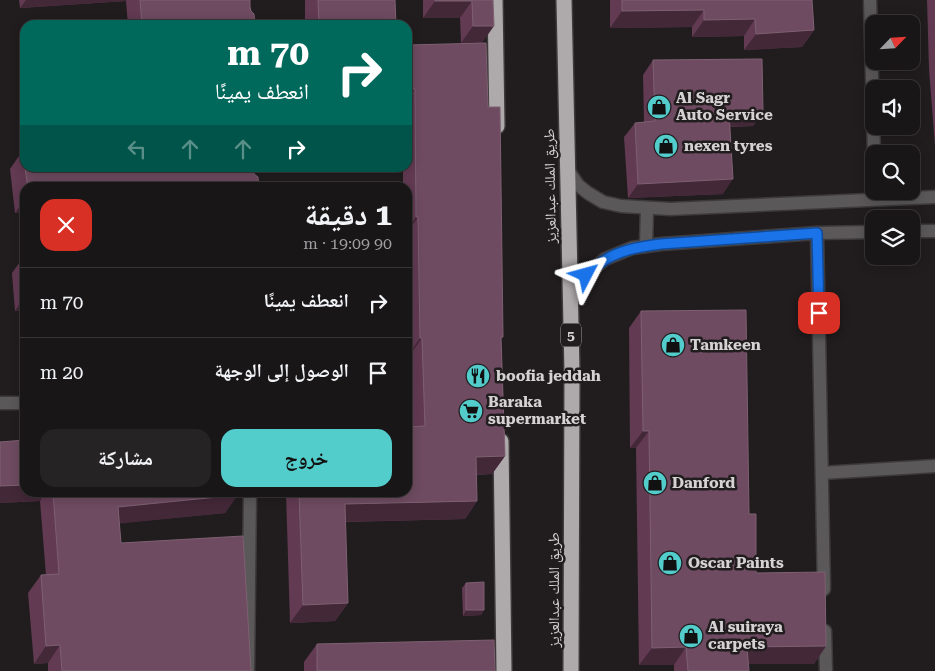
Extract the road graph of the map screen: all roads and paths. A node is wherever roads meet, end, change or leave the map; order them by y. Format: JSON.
{"nodes":[{"id":1,"x":495,"y":0,"type":"edge"},
{"id":2,"x":564,"y":0,"type":"edge"},
{"id":3,"x":870,"y":0,"type":"edge"},
{"id":4,"x":497,"y":138,"type":"edge"},
{"id":5,"x":874,"y":145,"type":"edge"},
{"id":6,"x":568,"y":170,"type":"junction"},
{"id":7,"x":865,"y":196,"type":"edge"},
{"id":8,"x":920,"y":196,"type":"edge"},
{"id":9,"x":935,"y":197,"type":"edge"},
{"id":10,"x":647,"y":208,"type":"junction"},
{"id":11,"x":935,"y":231,"type":"edge"},
{"id":12,"x":865,"y":232,"type":"edge"},
{"id":13,"x":920,"y":232,"type":"edge"},
{"id":14,"x":817,"y":233,"type":"junction"},
{"id":15,"x":646,"y":246,"type":"junction"},
{"id":16,"x":570,"y":296,"type":"junction"},
{"id":17,"x":0,"y":403,"type":"edge"},
{"id":18,"x":20,"y":403,"type":"edge"},
{"id":19,"x":501,"y":424,"type":"edge"},
{"id":20,"x":935,"y":466,"type":"edge"},
{"id":21,"x":822,"y":473,"type":"junction"},
{"id":22,"x":250,"y":497,"type":"edge"},
{"id":23,"x":824,"y":602,"type":"edge"},
{"id":24,"x":825,"y":621,"type":"edge"},
{"id":25,"x":248,"y":671,"type":"edge"},
{"id":26,"x":504,"y":671,"type":"edge"},
{"id":27,"x":571,"y":671,"type":"edge"},
{"id":28,"x":826,"y":671,"type":"edge"}],
"edges":[{"from":1,"to":4,"type":"highway"},
{"from":2,"to":6,"type":"highway","name":"طريق الملك عبدالعزيز","number":"5"},
{"from":3,"to":5,"type":"street"},
{"from":6,"to":10,"type":"street"},
{"from":6,"to":16,"type":"highway","name":"طريق الملك عبدالعزيز","number":"5"},
{"from":7,"to":10,"type":"street"},
{"from":8,"to":9,"type":"street"},
{"from":10,"to":15,"type":"street"},
{"from":11,"to":13,"type":"street"},
{"from":12,"to":14,"type":"street"},
{"from":14,"to":15,"type":"street"},
{"from":14,"to":21,"type":"street"},
{"from":15,"to":16,"type":"street"},
{"from":16,"to":27,"type":"highway","name":"طريق الملك عبدالعزيز","number":"5"},
{"from":17,"to":18,"type":"street"},
{"from":19,"to":26,"type":"highway"},
{"from":20,"to":21,"type":"street"},
{"from":21,"to":23,"type":"street"},
{"from":22,"to":25,"type":"street"},
{"from":24,"to":28,"type":"street"}]}
